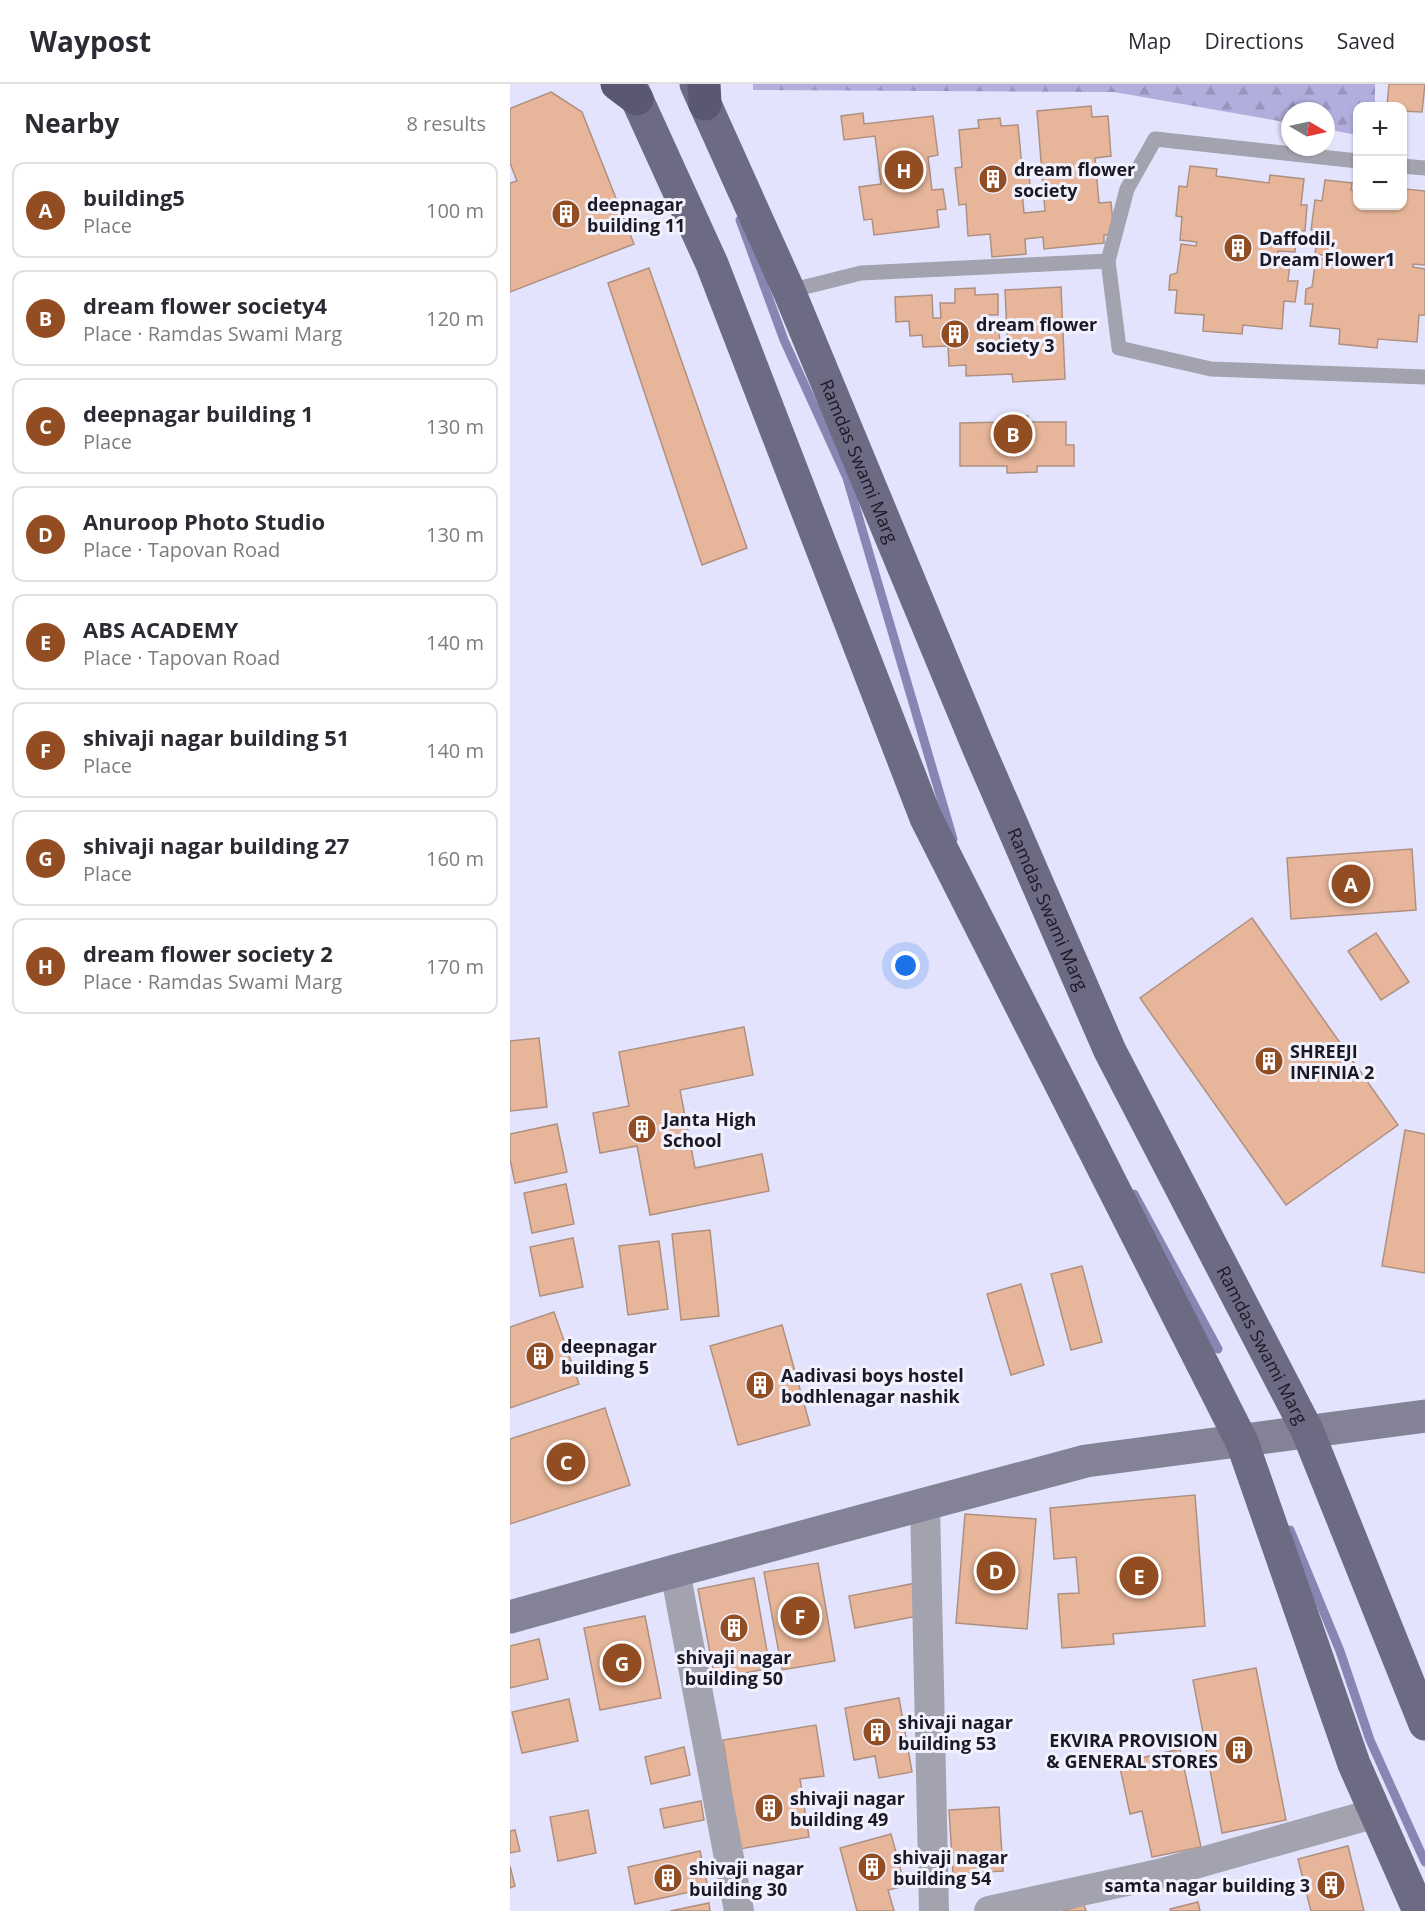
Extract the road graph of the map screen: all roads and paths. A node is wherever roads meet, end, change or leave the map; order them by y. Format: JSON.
{"nodes":[{"id":1,"x":628,"y":89,"type":"edge"},
{"id":2,"x":701,"y":91,"type":"edge"},
{"id":3,"x":1353,"y":160,"type":"edge"},
{"id":4,"x":1407,"y":166,"type":"edge"},
{"id":5,"x":1425,"y":168,"type":"edge"},
{"id":6,"x":1108,"y":261,"type":"junction"},
{"id":7,"x":789,"y":291,"type":"junction"},
{"id":8,"x":1425,"y":377,"type":"edge"},
{"id":9,"x":1425,"y":1416,"type":"edge"},
{"id":10,"x":1307,"y":1430,"type":"junction"},
{"id":11,"x":1242,"y":1442,"type":"junction"},
{"id":12,"x":925,"y":1504,"type":"junction"},
{"id":13,"x":675,"y":1571,"type":"junction"},
{"id":14,"x":510,"y":1617,"type":"edge"},
{"id":15,"x":1425,"y":1724,"type":"edge"},
{"id":16,"x":1376,"y":1813,"type":"junction"},
{"id":17,"x":739,"y":1911,"type":"edge"},
{"id":18,"x":934,"y":1911,"type":"edge"},
{"id":19,"x":989,"y":1911,"type":"edge"},
{"id":20,"x":1419,"y":1911,"type":"edge"}],
"edges":[{"from":1,"to":11,"type":"main road"},
{"from":2,"to":7,"type":"main road","name":"Ramdas Swami Marg"},
{"from":3,"to":6,"type":"lane"},
{"from":4,"to":5,"type":"lane"},
{"from":6,"to":7,"type":"lane"},
{"from":6,"to":8,"type":"lane"},
{"from":7,"to":10,"type":"main road","name":"Ramdas Swami Marg"},
{"from":9,"to":10,"type":"street"},
{"from":10,"to":11,"type":"street"},
{"from":10,"to":15,"type":"main road","name":"Ramdas Swami Marg"},
{"from":11,"to":12,"type":"street"},
{"from":11,"to":16,"type":"main road"},
{"from":12,"to":13,"type":"street"},
{"from":12,"to":18,"type":"street"},
{"from":13,"to":14,"type":"street"},
{"from":13,"to":17,"type":"street"},
{"from":16,"to":19,"type":"street"},
{"from":16,"to":20,"type":"main road"}]}
